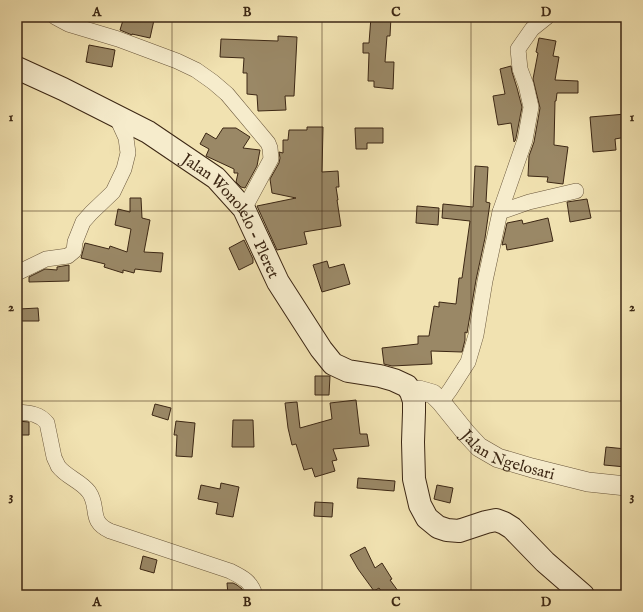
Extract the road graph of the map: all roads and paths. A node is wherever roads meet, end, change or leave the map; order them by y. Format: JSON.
{"nodes":[{"id":1,"x":55,"y":17,"type":"edge"},
{"id":2,"x":547,"y":17,"type":"edge"},
{"id":3,"x":17,"y":68,"type":"edge"},
{"id":4,"x":116,"y":116,"type":"junction"},
{"id":5,"x":576,"y":191,"type":"dead end"},
{"id":6,"x":244,"y":209,"type":"junction"},
{"id":7,"x":500,"y":212,"type":"junction"},
{"id":8,"x":17,"y":273,"type":"edge"},
{"id":9,"x":411,"y":392,"type":"junction"},
{"id":10,"x":441,"y":402,"type":"junction"},
{"id":11,"x":17,"y":412,"type":"edge"},
{"id":12,"x":626,"y":486,"type":"edge"},
{"id":13,"x":255,"y":595,"type":"edge"},
{"id":14,"x":583,"y":595,"type":"edge"}],
"edges":[{"from":1,"to":6,"type":"street"},
{"from":2,"to":7,"type":"street"},
{"from":3,"to":4,"type":"main road","name":"Jalan Wonolelo - Pleret"},
{"from":4,"to":6,"type":"main road","name":"Jalan Wonolelo - Pleret"},
{"from":4,"to":8,"type":"street"},
{"from":5,"to":7,"type":"street"},
{"from":6,"to":9,"type":"main road","name":"Jalan Wonolelo - Pleret"},
{"from":7,"to":10,"type":"street"},
{"from":9,"to":10,"type":"street","name":"Jalan Ngelosari"},
{"from":9,"to":14,"type":"main road"},
{"from":10,"to":12,"type":"street","name":"Jalan Ngelosari"},
{"from":11,"to":13,"type":"street"}]}
